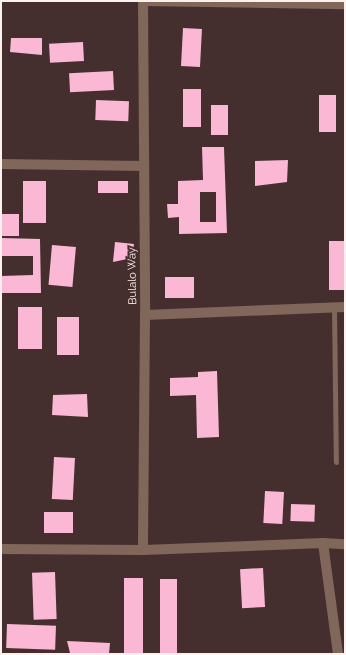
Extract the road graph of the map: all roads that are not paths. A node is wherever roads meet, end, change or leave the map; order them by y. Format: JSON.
{"nodes":[{"id":1,"x":143,"y":1,"type":"edge"},
{"id":2,"x":345,"y":4,"type":"edge"},
{"id":3,"x":1,"y":164,"type":"edge"},
{"id":4,"x":144,"y":166,"type":"junction"},
{"id":5,"x":345,"y":307,"type":"edge"},
{"id":6,"x":334,"y":308,"type":"junction"},
{"id":7,"x":145,"y":315,"type":"junction"},
{"id":8,"x":336,"y":462,"type":"dead end"},
{"id":9,"x":323,"y":543,"type":"junction"},
{"id":10,"x":345,"y":544,"type":"edge"},
{"id":11,"x":1,"y":550,"type":"edge"},
{"id":12,"x":143,"y":550,"type":"junction"},
{"id":13,"x":338,"y":654,"type":"edge"}],
"edges":[{"from":1,"to":2,"type":"street"},
{"from":1,"to":4,"type":"street","name":"Bulalo Way"},
{"from":3,"to":4,"type":"street"},
{"from":4,"to":7,"type":"street","name":"Bulalo Way"},
{"from":5,"to":6,"type":"street"},
{"from":6,"to":7,"type":"street"},
{"from":6,"to":8,"type":"lane"},
{"from":7,"to":12,"type":"street","name":"Bulalo Way"},
{"from":9,"to":10,"type":"street"},
{"from":9,"to":12,"type":"street"},
{"from":9,"to":13,"type":"street"},
{"from":11,"to":12,"type":"street"}]}
